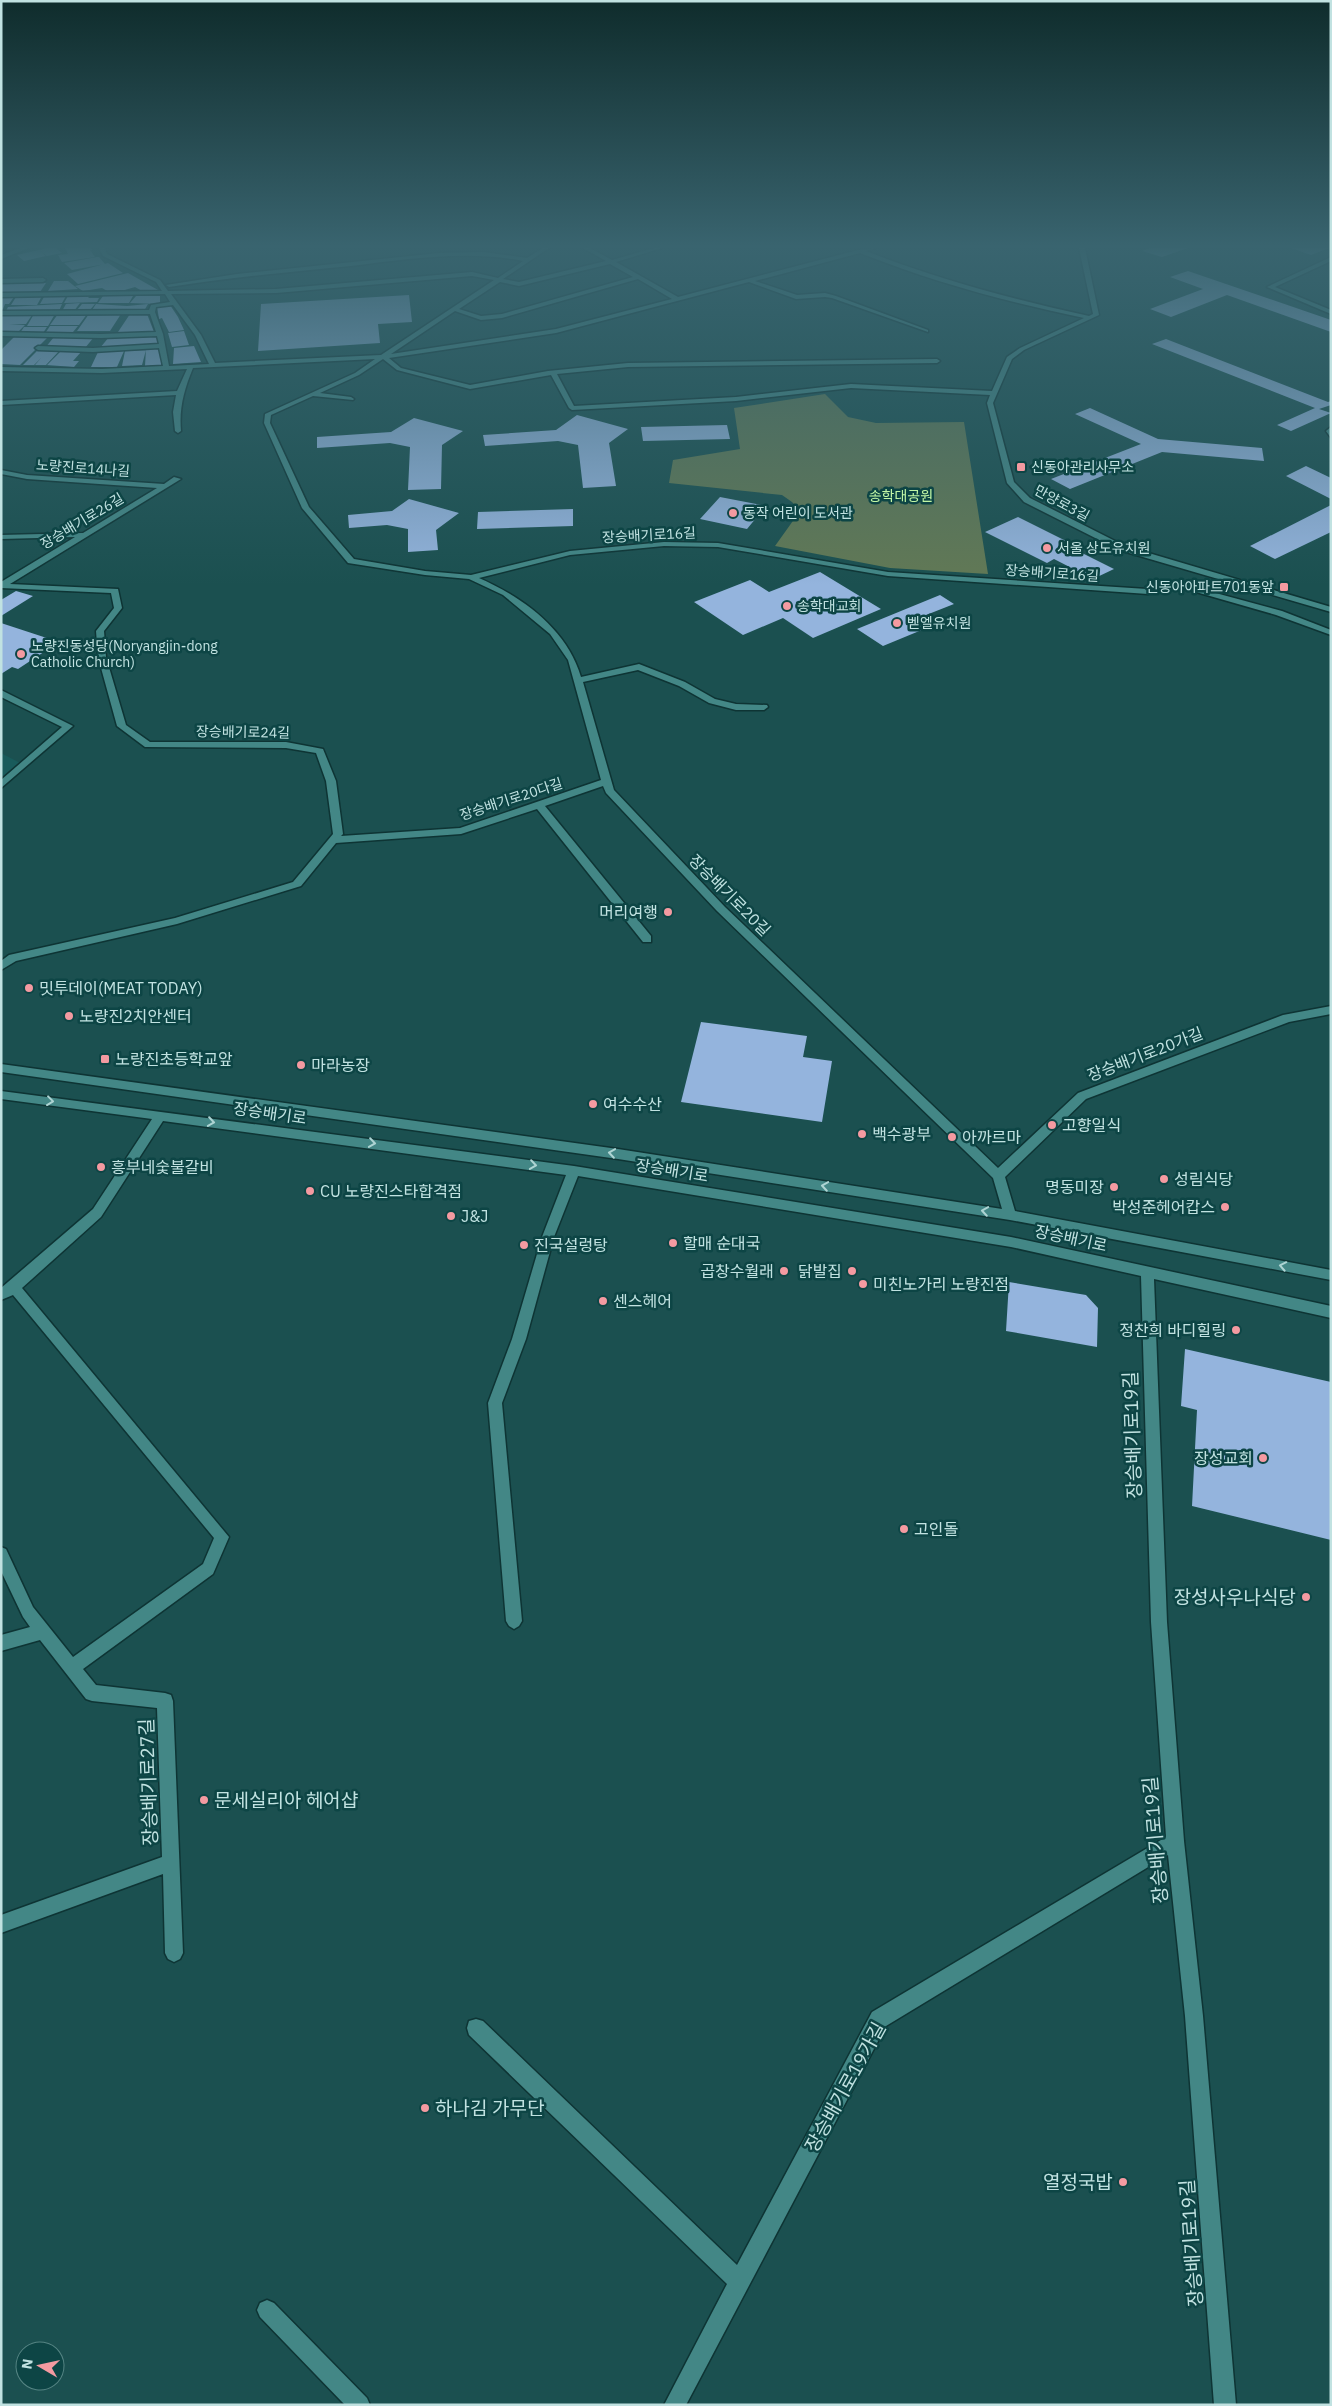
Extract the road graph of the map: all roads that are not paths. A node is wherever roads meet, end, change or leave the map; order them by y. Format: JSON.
{"nodes":[{"id":1,"x":165,"y":360,"type":"edge"},
{"id":2,"x":210,"y":360,"type":"edge"},
{"id":3,"x":303,"y":360,"type":"edge"},
{"id":4,"x":379,"y":360,"type":"edge"},
{"id":5,"x":388,"y":360,"type":"edge"},
{"id":6,"x":920,"y":360,"type":"edge"},
{"id":7,"x":1008,"y":360,"type":"edge"},
{"id":8,"x":84,"y":364,"type":"dead end"},
{"id":9,"x":212,"y":364,"type":"junction"},
{"id":10,"x":191,"y":366,"type":"junction"},
{"id":11,"x":166,"y":367,"type":"junction"},
{"id":12,"x":3,"y":370,"type":"edge"},
{"id":13,"x":80,"y":371,"type":"junction"},
{"id":14,"x":553,"y":373,"type":"junction"},
{"id":15,"x":994,"y":392,"type":"junction"},
{"id":16,"x":180,"y":393,"type":"junction"},
{"id":17,"x":311,"y":394,"type":"junction"},
{"id":18,"x":351,"y":399,"type":"dead end"},
{"id":19,"x":1,"y":403,"type":"edge"},
{"id":20,"x":1331,"y":429,"type":"edge"},
{"id":21,"x":178,"y":430,"type":"dead end"},
{"id":22,"x":1331,"y":436,"type":"edge"},
{"id":23,"x":1,"y":472,"type":"edge"},
{"id":24,"x":177,"y":479,"type":"dead end"},
{"id":25,"x":164,"y":486,"type":"junction"},
{"id":26,"x":82,"y":535,"type":"junction"},
{"id":27,"x":1,"y":537,"type":"edge"},
{"id":28,"x":471,"y":577,"type":"junction"},
{"id":29,"x":2,"y":586,"type":"edge"},
{"id":30,"x":1331,"y":610,"type":"edge"},
{"id":31,"x":1331,"y":634,"type":"edge"},
{"id":32,"x":577,"y":681,"type":"junction"},
{"id":33,"x":1,"y":692,"type":"edge"},
{"id":34,"x":764,"y":707,"type":"dead end"},
{"id":35,"x":606,"y":782,"type":"junction"},
{"id":36,"x":1,"y":785,"type":"edge"},
{"id":37,"x":539,"y":805,"type":"junction"},
{"id":38,"x":333,"y":840,"type":"junction"},
{"id":39,"x":647,"y":939,"type":"dead end"},
{"id":40,"x":1,"y":966,"type":"edge"},
{"id":41,"x":1331,"y":1010,"type":"edge"},
{"id":42,"x":1,"y":1068,"type":"edge"},
{"id":43,"x":1,"y":1095,"type":"edge"},
{"id":44,"x":161,"y":1115,"type":"junction"},
{"id":45,"x":574,"y":1171,"type":"junction"},
{"id":46,"x":998,"y":1176,"type":"junction"},
{"id":47,"x":1010,"y":1215,"type":"junction"},
{"id":48,"x":1147,"y":1270,"type":"junction"},
{"id":49,"x":1331,"y":1275,"type":"edge"},
{"id":50,"x":8,"y":1291,"type":"edge"},
{"id":51,"x":1331,"y":1312,"type":"edge"},
{"id":52,"x":1,"y":1554,"type":"edge"},
{"id":53,"x":514,"y":1621,"type":"dead end"},
{"id":54,"x":43,"y":1631,"type":"junction"},
{"id":55,"x":1,"y":1643,"type":"edge"},
{"id":56,"x":71,"y":1668,"type":"junction"},
{"id":57,"x":1175,"y":1841,"type":"junction"},
{"id":58,"x":172,"y":1862,"type":"junction"},
{"id":59,"x":1,"y":1924,"type":"edge"},
{"id":60,"x":174,"y":1953,"type":"dead end"},
{"id":61,"x":476,"y":2028,"type":"dead end"},
{"id":62,"x":739,"y":2281,"type":"junction"},
{"id":63,"x":266,"y":2310,"type":"dead end"},
{"id":64,"x":360,"y":2405,"type":"edge"},
{"id":65,"x":674,"y":2405,"type":"edge"},
{"id":66,"x":1225,"y":2405,"type":"edge"}],
"edges":[{"from":1,"to":11,"type":"street"},
{"from":2,"to":9,"type":"street"},
{"from":3,"to":9,"type":"street"},
{"from":4,"to":17,"type":"street","name":"장승배기로16길"},
{"from":5,"to":14,"type":"street"},
{"from":6,"to":14,"type":"street"},
{"from":7,"to":15,"type":"street","name":"만양로3길"},
{"from":8,"to":13,"type":"street"},
{"from":9,"to":10,"type":"street"},
{"from":10,"to":11,"type":"street"},
{"from":10,"to":16,"type":"street"},
{"from":11,"to":13,"type":"street"},
{"from":12,"to":13,"type":"street"},
{"from":14,"to":15,"type":"street"},
{"from":15,"to":30,"type":"street","name":"만양로3길"},
{"from":16,"to":19,"type":"street"},
{"from":16,"to":21,"type":"street"},
{"from":17,"to":18,"type":"street"},
{"from":17,"to":28,"type":"street","name":"장승배기로16길"},
{"from":20,"to":22,"type":"street"},
{"from":23,"to":25,"type":"street","name":"노량진로14나길"},
{"from":24,"to":25,"type":"street","name":"장승배기로26길"},
{"from":25,"to":26,"type":"street","name":"장승배기로26길"},
{"from":26,"to":27,"type":"street"},
{"from":26,"to":29,"type":"street","name":"장승배기로26길"},
{"from":28,"to":31,"type":"street","name":"장승배기로16길"},
{"from":28,"to":32,"type":"street","name":"장승배기로20길"},
{"from":29,"to":38,"type":"street","name":"장승배기로24길"},
{"from":32,"to":34,"type":"street"},
{"from":32,"to":35,"type":"street","name":"장승배기로20길"},
{"from":33,"to":36,"type":"street"},
{"from":35,"to":37,"type":"street","name":"장승배기로20다길"},
{"from":35,"to":46,"type":"street","name":"장승배기로20길"},
{"from":37,"to":38,"type":"street","name":"장승배기로20다길"},
{"from":37,"to":39,"type":"street"},
{"from":38,"to":40,"type":"street"},
{"from":41,"to":46,"type":"street","name":"장승배기로20가길"},
{"from":47,"to":42,"type":"street","name":"장승배기로","one_way":true},
{"from":43,"to":44,"type":"street","name":"장승배기로","one_way":true},
{"from":44,"to":45,"type":"street","name":"장승배기로","one_way":true},
{"from":44,"to":50,"type":"street"},
{"from":45,"to":48,"type":"street","name":"장승배기로"},
{"from":45,"to":53,"type":"street"},
{"from":46,"to":47,"type":"street","name":"장승배기로20길"},
{"from":49,"to":47,"type":"street","name":"장승배기로","one_way":true},
{"from":48,"to":51,"type":"street","name":"장승배기로"},
{"from":48,"to":57,"type":"street","name":"장승배기로19길"},
{"from":50,"to":56,"type":"street"},
{"from":52,"to":54,"type":"street","name":"장승배기로27길"},
{"from":54,"to":55,"type":"street"},
{"from":54,"to":56,"type":"street","name":"장승배기로27길"},
{"from":56,"to":58,"type":"street","name":"장승배기로27길"},
{"from":57,"to":62,"type":"street","name":"장승배기로19가길"},
{"from":57,"to":66,"type":"street","name":"장승배기로19길"},
{"from":58,"to":59,"type":"street"},
{"from":58,"to":60,"type":"street","name":"장승배기로27길"},
{"from":61,"to":62,"type":"street"},
{"from":62,"to":65,"type":"street","name":"장승배기로19가길"},
{"from":63,"to":64,"type":"street"}]}
